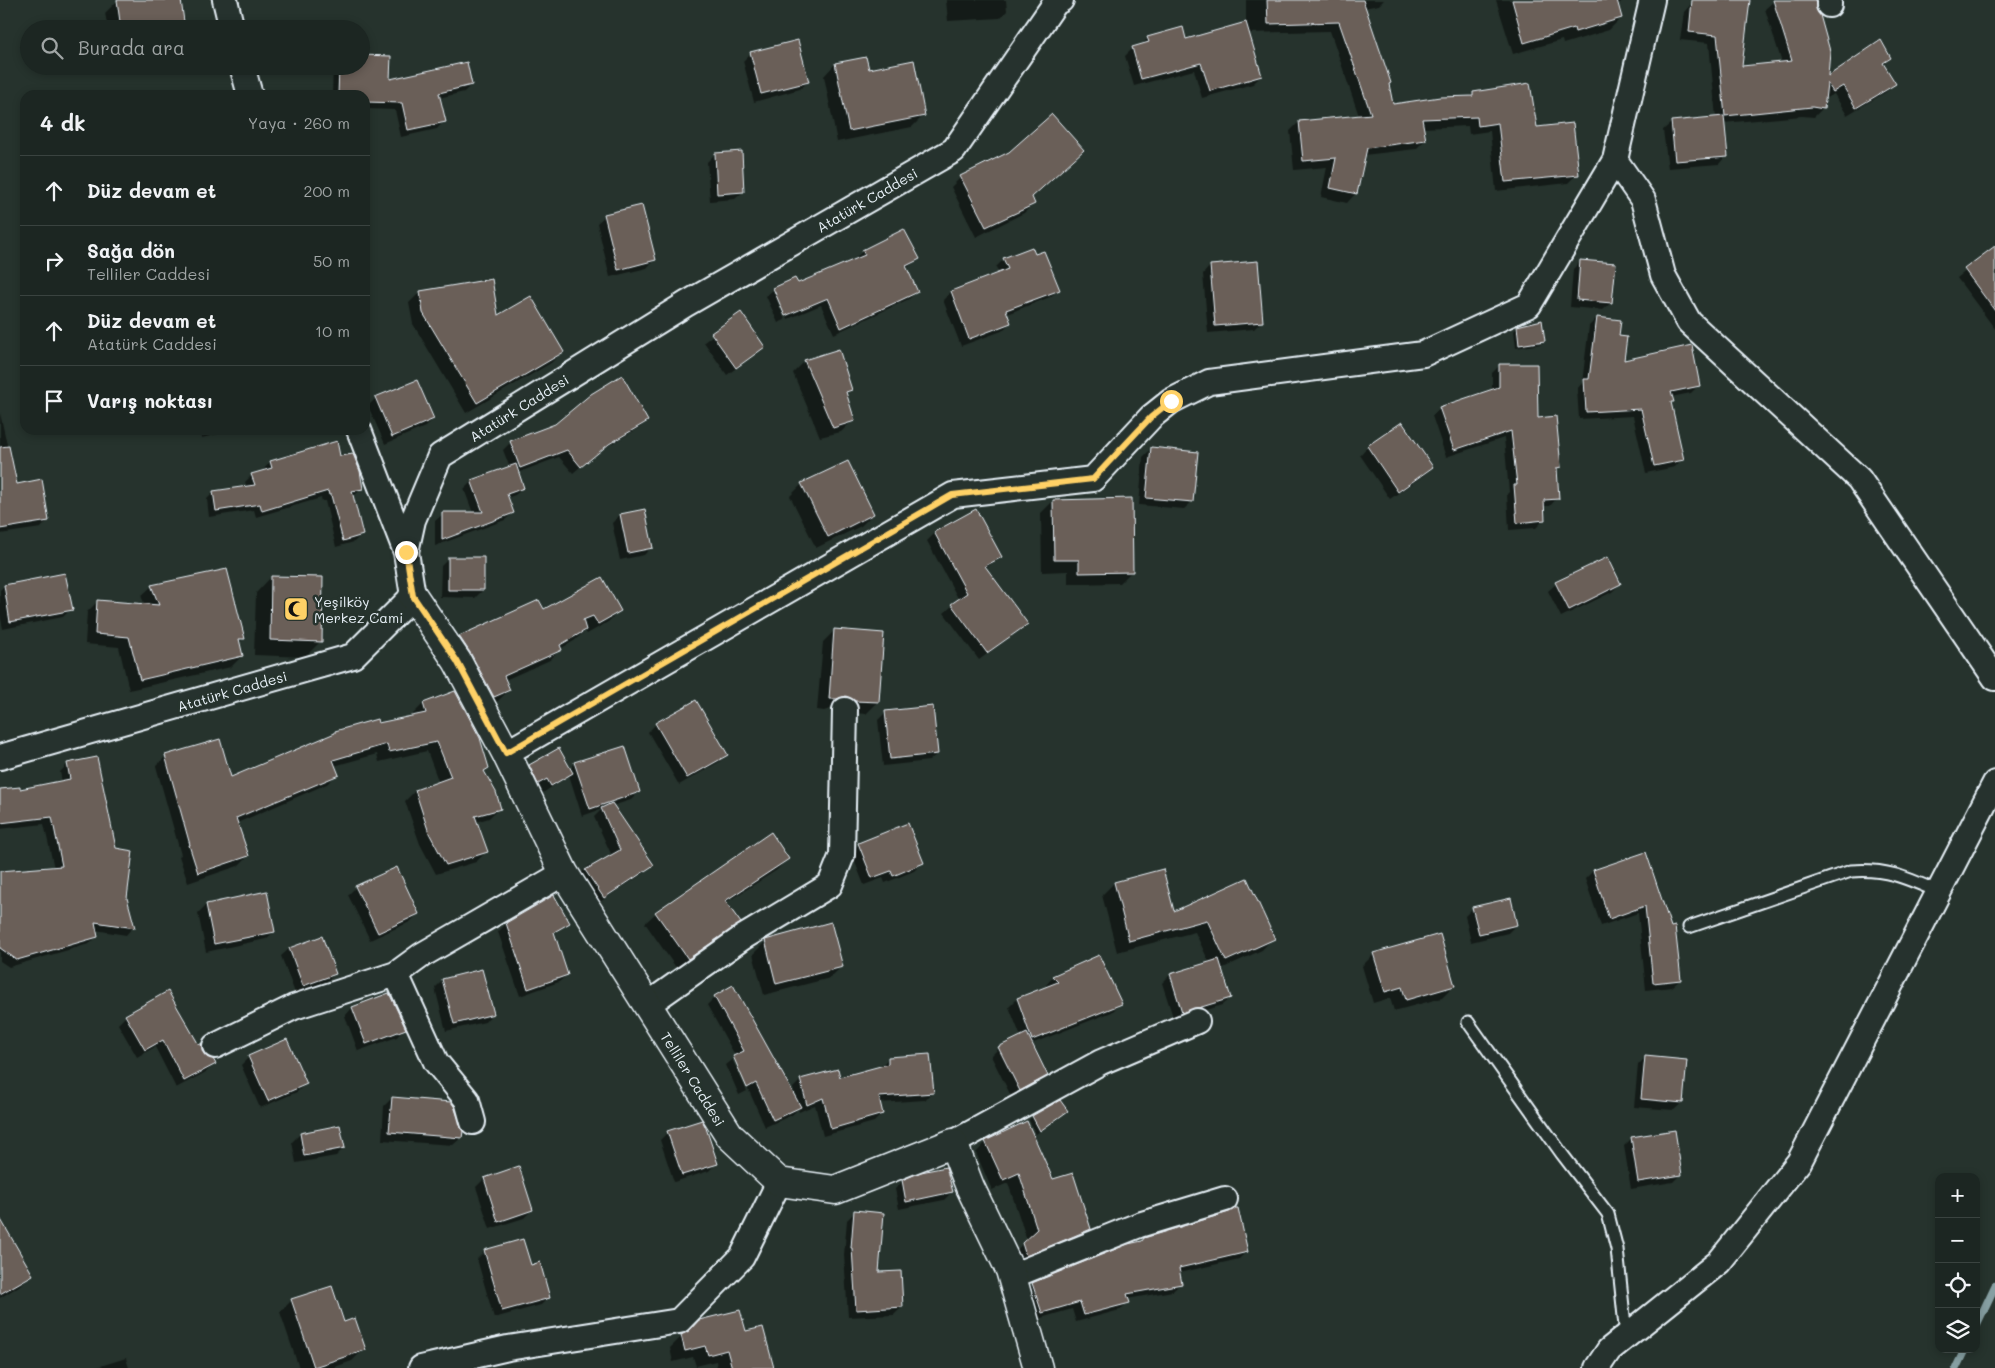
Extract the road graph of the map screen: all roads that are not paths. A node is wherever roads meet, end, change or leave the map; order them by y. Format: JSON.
{"nodes":[{"id":1,"x":225,"y":0,"type":"edge"},
{"id":2,"x":1652,"y":0,"type":"edge"},
{"id":3,"x":1058,"y":1,"type":"edge"},
{"id":4,"x":230,"y":20,"type":"edge"},
{"id":5,"x":244,"y":75,"type":"edge"},
{"id":6,"x":249,"y":90,"type":"edge"},
{"id":7,"x":1615,"y":160,"type":"junction"},
{"id":8,"x":361,"y":435,"type":"edge"},
{"id":9,"x":406,"y":552,"type":"junction"},
{"id":10,"x":413,"y":596,"type":"junction"},
{"id":11,"x":1995,"y":678,"type":"edge"},
{"id":12,"x":845,"y":710,"type":"dead end"},
{"id":13,"x":506,"y":753,"type":"junction"},
{"id":14,"x":0,"y":757,"type":"edge"},
{"id":15,"x":1995,"y":783,"type":"edge"},
{"id":16,"x":564,"y":874,"type":"junction"},
{"id":17,"x":1938,"y":892,"type":"junction"},
{"id":18,"x":1689,"y":927,"type":"dead end"},
{"id":19,"x":396,"y":974,"type":"junction"},
{"id":20,"x":647,"y":1005,"type":"junction"},
{"id":21,"x":1197,"y":1021,"type":"dead end"},
{"id":22,"x":1468,"y":1022,"type":"dead end"},
{"id":23,"x":215,"y":1046,"type":"dead end"},
{"id":24,"x":474,"y":1122,"type":"dead end"},
{"id":25,"x":954,"y":1143,"type":"junction"},
{"id":26,"x":780,"y":1182,"type":"junction"},
{"id":27,"x":1225,"y":1199,"type":"dead end"},
{"id":28,"x":1012,"y":1276,"type":"junction"},
{"id":29,"x":1626,"y":1336,"type":"junction"},
{"id":30,"x":421,"y":1368,"type":"edge"},
{"id":31,"x":1038,"y":1368,"type":"edge"},
{"id":32,"x":1597,"y":1368,"type":"edge"}],
"edges":[{"from":1,"to":4,"type":"street"},
{"from":2,"to":7,"type":"street"},
{"from":3,"to":9,"type":"street","name":"Atatürk Caddesi"},
{"from":5,"to":6,"type":"street"},
{"from":7,"to":11,"type":"street"},
{"from":7,"to":13,"type":"street"},
{"from":8,"to":9,"type":"street"},
{"from":9,"to":10,"type":"street","name":"Atatürk Caddesi"},
{"from":10,"to":13,"type":"street","name":"Telliler Caddesi"},
{"from":10,"to":14,"type":"street","name":"Atatürk Caddesi"},
{"from":12,"to":20,"type":"street"},
{"from":13,"to":16,"type":"street","name":"Telliler Caddesi"},
{"from":15,"to":17,"type":"street"},
{"from":16,"to":19,"type":"street"},
{"from":16,"to":20,"type":"street","name":"Telliler Caddesi"},
{"from":17,"to":18,"type":"lane"},
{"from":17,"to":29,"type":"street"},
{"from":19,"to":23,"type":"street"},
{"from":19,"to":24,"type":"street"},
{"from":20,"to":26,"type":"street","name":"Telliler Caddesi"},
{"from":21,"to":25,"type":"street"},
{"from":22,"to":29,"type":"lane"},
{"from":25,"to":26,"type":"street"},
{"from":25,"to":28,"type":"street"},
{"from":26,"to":30,"type":"street"},
{"from":27,"to":28,"type":"street"},
{"from":28,"to":31,"type":"street"},
{"from":29,"to":32,"type":"street"}]}
